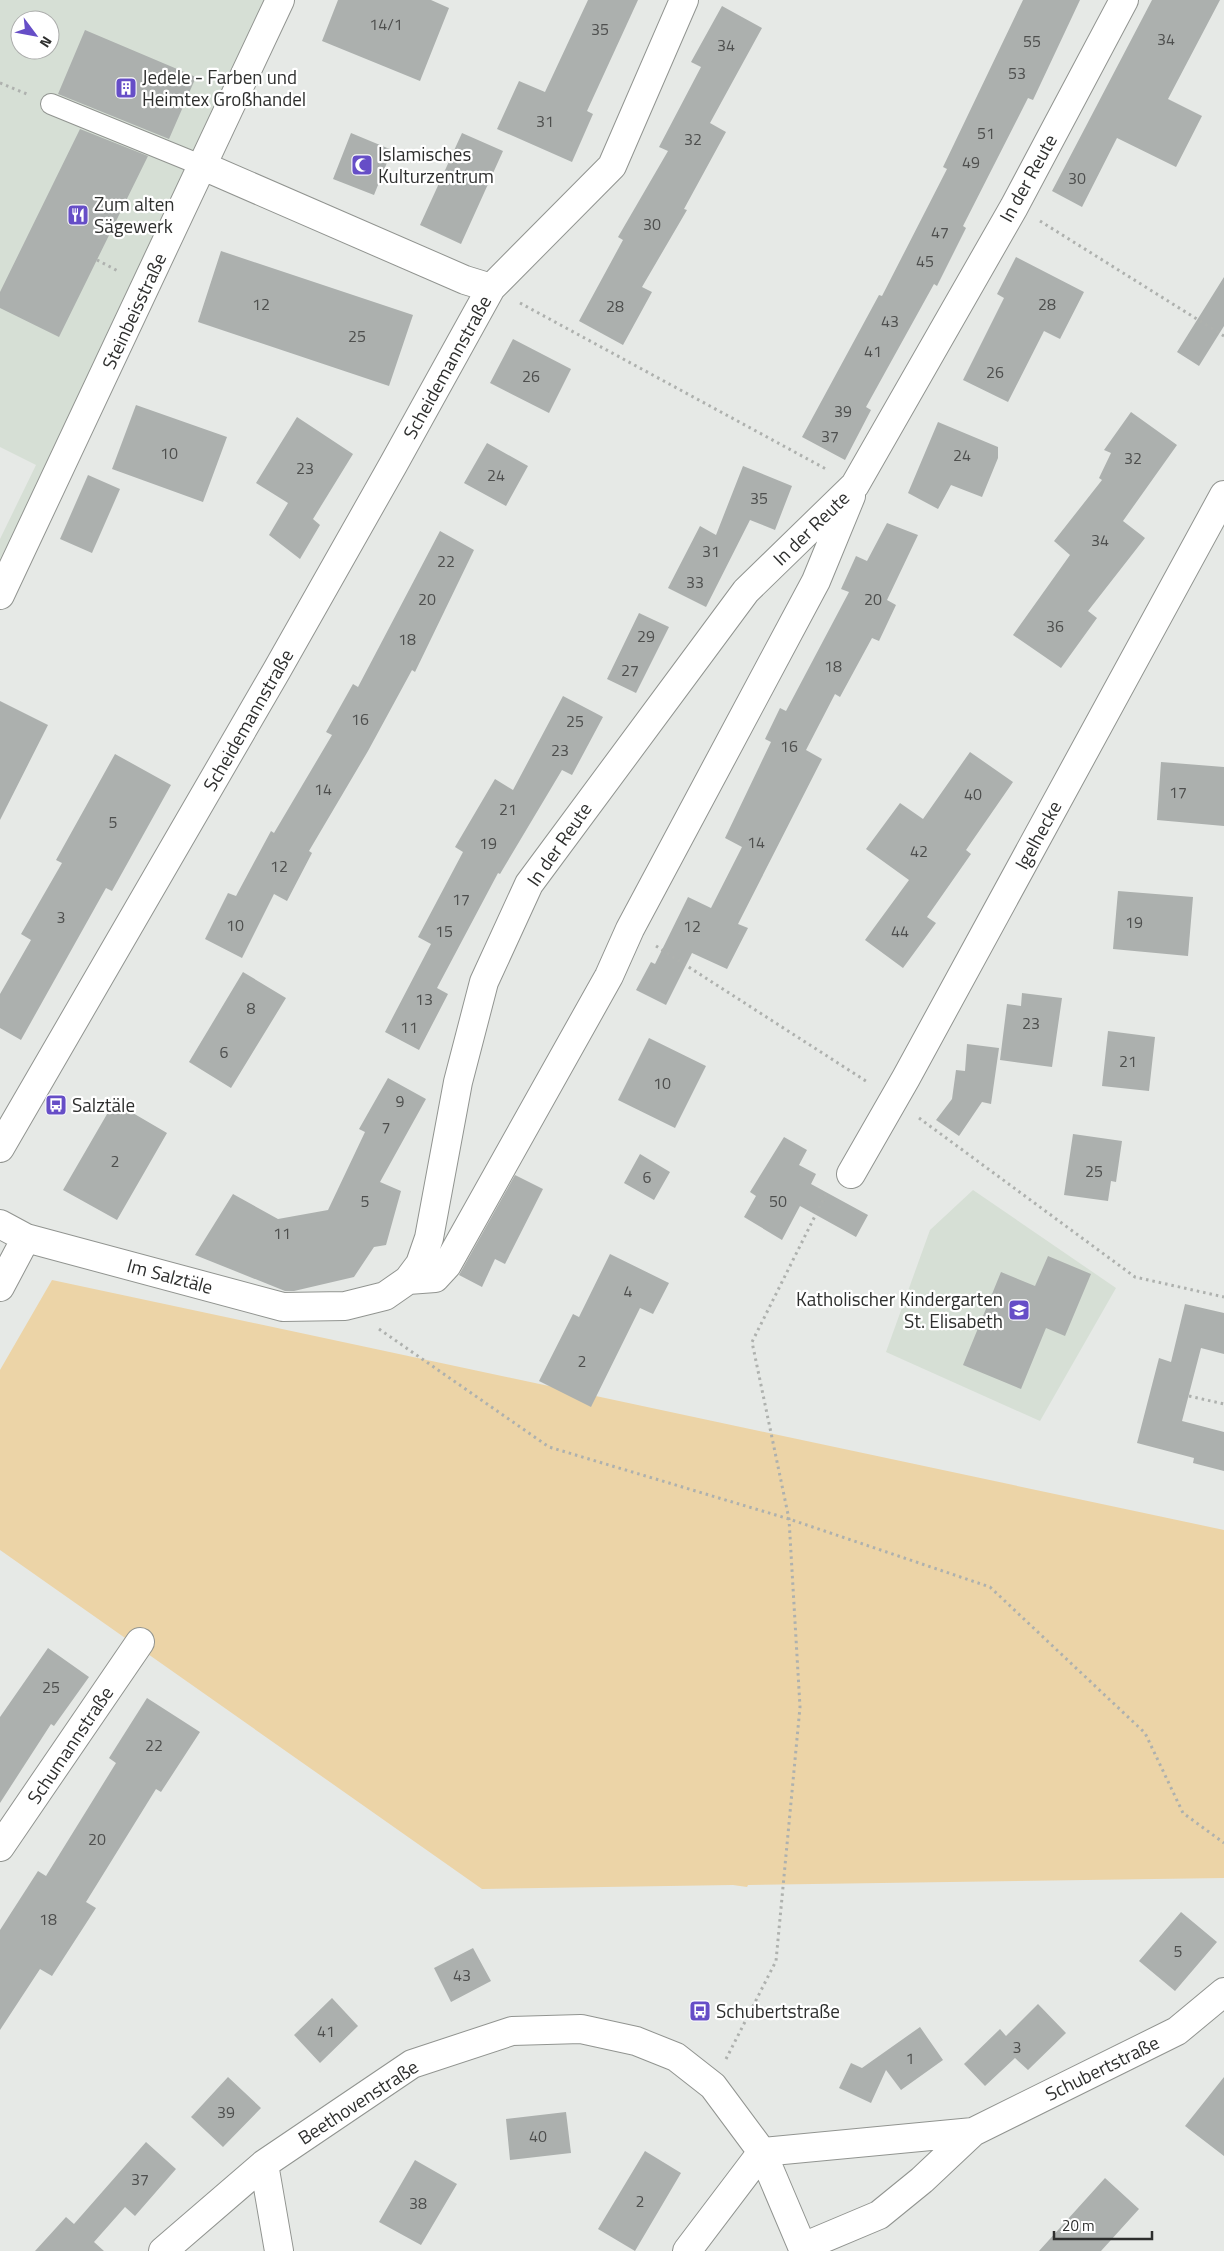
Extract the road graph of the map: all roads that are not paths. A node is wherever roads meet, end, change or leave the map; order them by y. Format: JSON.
{"nodes":[{"id":1,"x":280,"y":0,"type":"edge"},
{"id":2,"x":684,"y":0,"type":"edge"},
{"id":3,"x":1124,"y":0,"type":"edge"},
{"id":4,"x":51,"y":104,"type":"dead end"},
{"id":5,"x":203,"y":166,"type":"junction"},
{"id":6,"x":490,"y":288,"type":"junction"},
{"id":7,"x":856,"y":485,"type":"junction"},
{"id":8,"x":1224,"y":494,"type":"edge"},
{"id":9,"x":0,"y":595,"type":"edge"},
{"id":10,"x":0,"y":1148,"type":"edge"},
{"id":11,"x":851,"y":1174,"type":"road end"},
{"id":12,"x":0,"y":1224,"type":"edge"},
{"id":13,"x":26,"y":1238,"type":"junction"},
{"id":14,"x":408,"y":1280,"type":"junction"},
{"id":15,"x":0,"y":1287,"type":"edge"},
{"id":16,"x":345,"y":1306,"type":"joint"},
{"id":17,"x":140,"y":1642,"type":"dead end"},
{"id":18,"x":0,"y":1847,"type":"edge"},
{"id":19,"x":1224,"y":1992,"type":"edge"},
{"id":20,"x":973,"y":2132,"type":"junction"},
{"id":21,"x":762,"y":2152,"type":"junction"},
{"id":22,"x":264,"y":2164,"type":"junction"},
{"id":23,"x":803,"y":2249,"type":"edge"},
{"id":24,"x":163,"y":2251,"type":"edge"},
{"id":25,"x":279,"y":2251,"type":"edge"},
{"id":26,"x":687,"y":2251,"type":"edge"}],
"edges":[{"from":1,"to":5,"type":"street","name":"Steinbeisstraße"},
{"from":2,"to":6,"type":"street","name":"Scheidemannstraße"},
{"from":3,"to":7,"type":"street","name":"In der Reute"},
{"from":4,"to":5,"type":"lane"},
{"from":5,"to":6,"type":"street","name":"Scheidemannstraße"},
{"from":5,"to":9,"type":"street","name":"Steinbeisstraße"},
{"from":6,"to":10,"type":"street","name":"Scheidemannstraße"},
{"from":7,"to":14,"type":"street","name":"In der Reute"},
{"from":7,"to":14,"type":"street","name":"In der Reute"},
{"from":8,"to":11,"type":"street","name":"Igelhecke"},
{"from":12,"to":13,"type":"street","name":"Im Salztäle"},
{"from":13,"to":15,"type":"street"},
{"from":13,"to":16,"type":"street","name":"Im Salztäle"},
{"from":14,"to":16,"type":"street","name":"In der Reute"},
{"from":17,"to":18,"type":"street","name":"Schumannstraße"},
{"from":19,"to":20,"type":"street","name":"Schubertstraße"},
{"from":20,"to":21,"type":"street","name":"Schubertstraße"},
{"from":20,"to":23,"type":"street"},
{"from":21,"to":22,"type":"street","name":"Beethovenstraße"},
{"from":21,"to":23,"type":"street","name":"Beethovenstraße"},
{"from":21,"to":26,"type":"street"},
{"from":22,"to":24,"type":"street","name":"Beethovenstraße"},
{"from":22,"to":25,"type":"street"}]}
